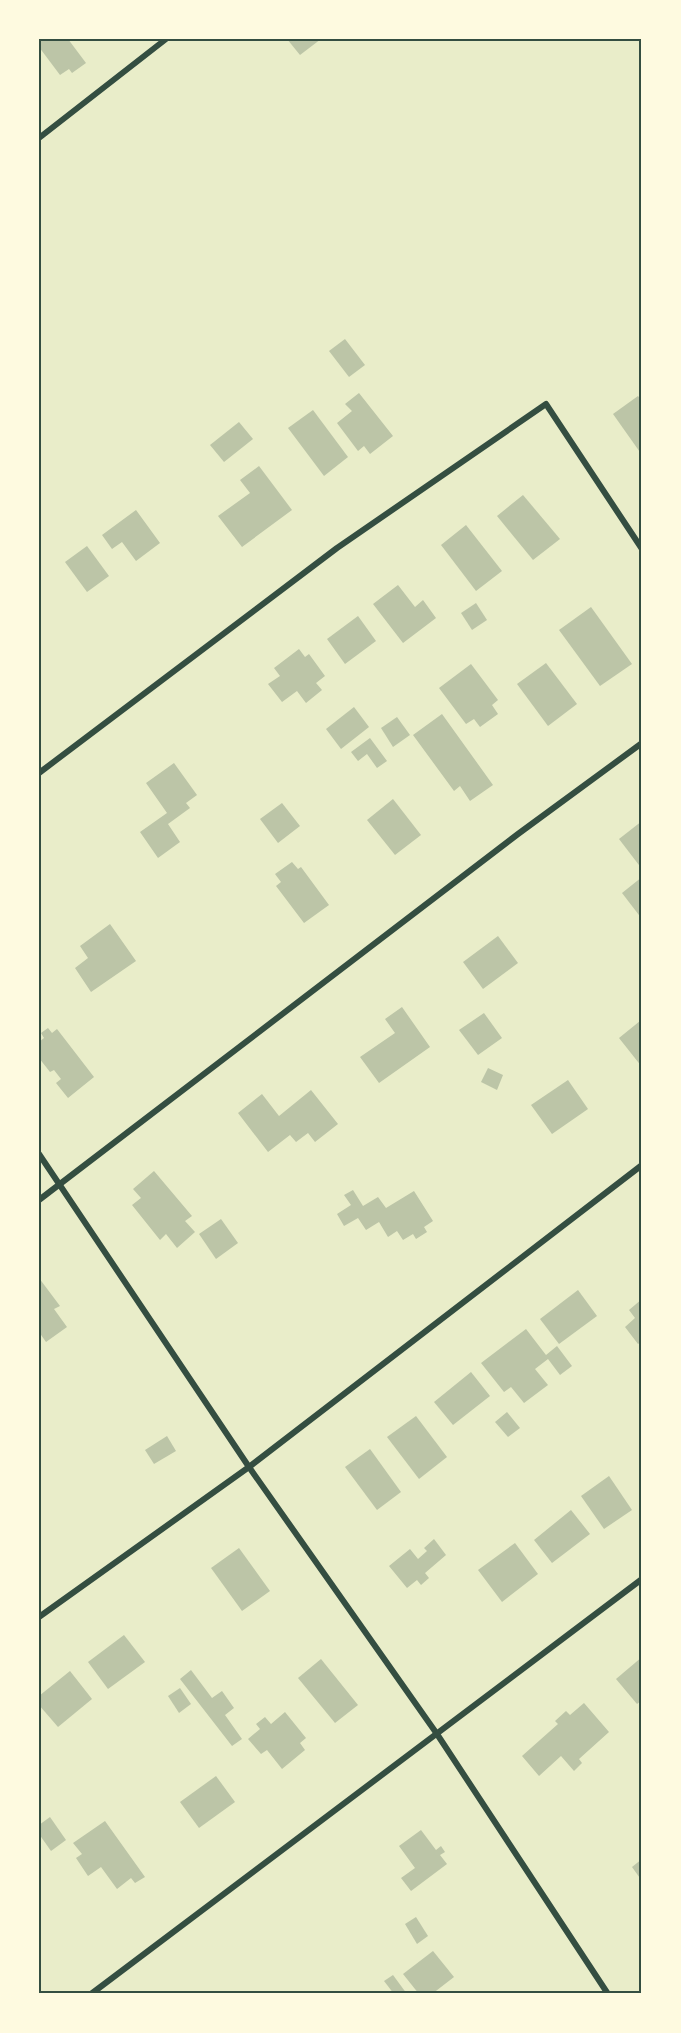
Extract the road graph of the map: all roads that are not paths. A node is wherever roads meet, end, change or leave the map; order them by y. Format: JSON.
{"nodes":[{"id":1,"x":166,"y":39,"type":"edge"},
{"id":2,"x":39,"y":138,"type":"edge"},
{"id":3,"x":642,"y":549,"type":"edge"},
{"id":4,"x":642,"y":743,"type":"edge"},
{"id":5,"x":39,"y":773,"type":"edge"},
{"id":6,"x":39,"y":1154,"type":"edge"},
{"id":7,"x":642,"y":1165,"type":"edge"},
{"id":8,"x":61,"y":1185,"type":"junction"},
{"id":9,"x":39,"y":1200,"type":"edge"},
{"id":10,"x":249,"y":1467,"type":"junction"},
{"id":11,"x":642,"y":1579,"type":"edge"},
{"id":12,"x":39,"y":1617,"type":"edge"},
{"id":13,"x":437,"y":1734,"type":"junction"},
{"id":14,"x":91,"y":1994,"type":"edge"},
{"id":15,"x":608,"y":1994,"type":"edge"}],
"edges":[{"from":1,"to":2,"type":"street"},
{"from":3,"to":5,"type":"street"},
{"from":4,"to":8,"type":"street"},
{"from":6,"to":8,"type":"street"},
{"from":7,"to":10,"type":"street"},
{"from":8,"to":9,"type":"street"},
{"from":8,"to":10,"type":"street"},
{"from":10,"to":12,"type":"street"},
{"from":10,"to":13,"type":"street"},
{"from":11,"to":13,"type":"street"},
{"from":13,"to":14,"type":"street"},
{"from":13,"to":15,"type":"street"}]}
